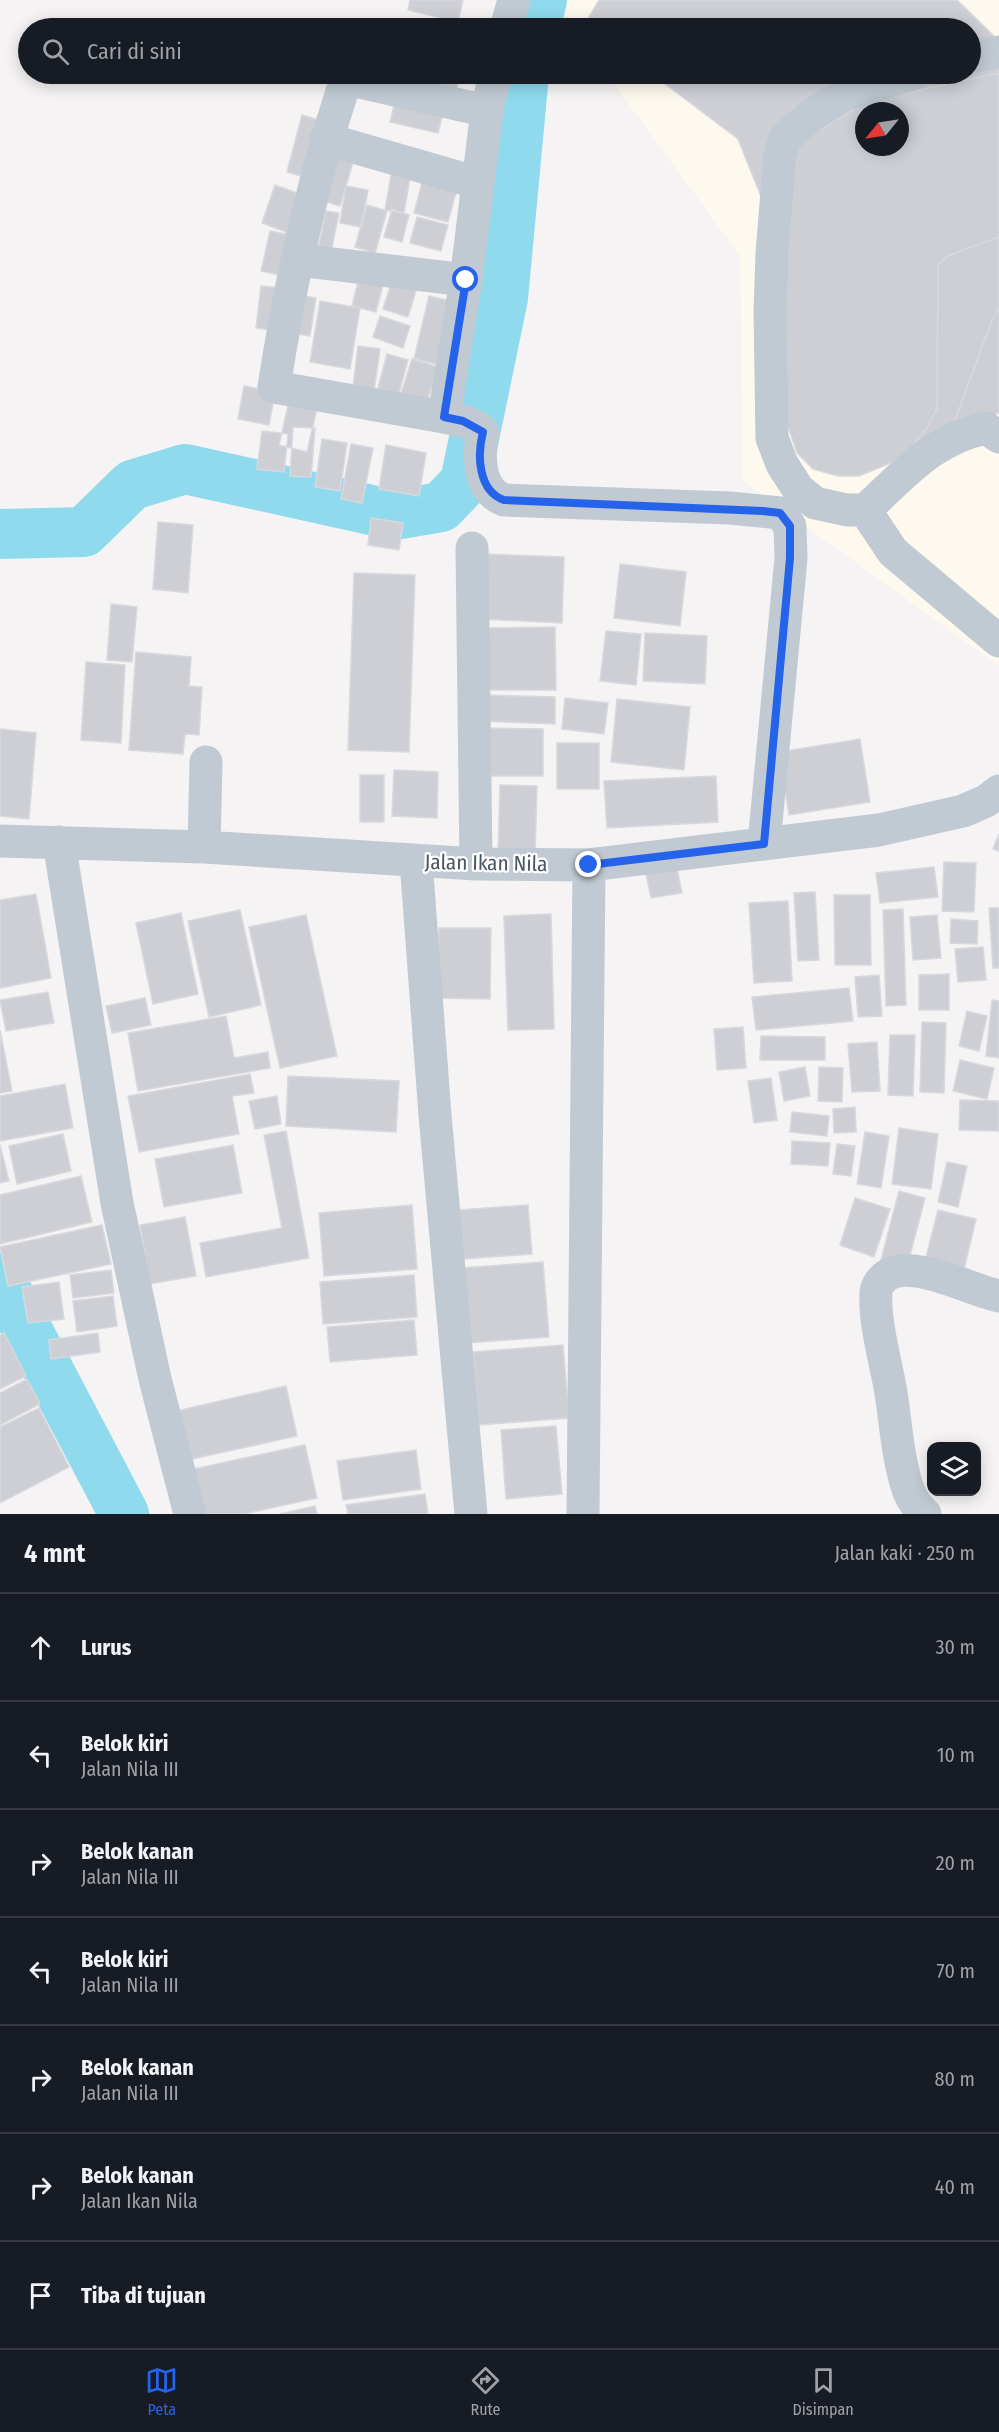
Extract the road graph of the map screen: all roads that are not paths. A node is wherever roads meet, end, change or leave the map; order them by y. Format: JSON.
{"nodes":[{"id":1,"x":514,"y":0,"type":"edge"},
{"id":2,"x":509,"y":18,"type":"edge"},
{"id":3,"x":999,"y":52,"type":"edge"},
{"id":4,"x":981,"y":55,"type":"edge"},
{"id":5,"x":344,"y":84,"type":"edge"},
{"id":6,"x":368,"y":84,"type":"edge"},
{"id":7,"x":493,"y":84,"type":"edge"},
{"id":8,"x":878,"y":84,"type":"edge"},
{"id":9,"x":487,"y":111,"type":"junction"},
{"id":10,"x":326,"y":139,"type":"junction"},
{"id":11,"x":478,"y":183,"type":"junction"},
{"id":12,"x":298,"y":260,"type":"junction"},
{"id":13,"x":466,"y":280,"type":"junction"},
{"id":14,"x":452,"y":419,"type":"junction"},
{"id":15,"x":999,"y":437,"type":"edge"},
{"id":16,"x":865,"y":510,"type":"junction"},
{"id":17,"x":472,"y":548,"type":"dead end"},
{"id":18,"x":999,"y":641,"type":"edge"},
{"id":19,"x":206,"y":762,"type":"dead end"},
{"id":20,"x":999,"y":792,"type":"edge"},
{"id":21,"x":0,"y":841,"type":"edge"},
{"id":22,"x":59,"y":842,"type":"junction"},
{"id":23,"x":764,"y":844,"type":"junction"},
{"id":24,"x":204,"y":847,"type":"junction"},
{"id":25,"x":416,"y":861,"type":"junction"},
{"id":26,"x":476,"y":864,"type":"junction"},
{"id":27,"x":589,"y":865,"type":"junction"},
{"id":28,"x":998,"y":1290,"type":"edge"},
{"id":29,"x":190,"y":1514,"type":"edge"},
{"id":30,"x":471,"y":1514,"type":"edge"},
{"id":31,"x":583,"y":1514,"type":"edge"},
{"id":32,"x":925,"y":1514,"type":"edge"}],
"edges":[{"from":1,"to":2,"type":"street"},
{"from":3,"to":4,"type":"street"},
{"from":5,"to":10,"type":"street"},
{"from":6,"to":9,"type":"street"},
{"from":7,"to":9,"type":"street"},
{"from":8,"to":16,"type":"street"},
{"from":9,"to":11,"type":"street"},
{"from":10,"to":11,"type":"street"},
{"from":10,"to":12,"type":"street"},
{"from":11,"to":13,"type":"street"},
{"from":12,"to":13,"type":"street"},
{"from":12,"to":14,"type":"street"},
{"from":13,"to":14,"type":"street"},
{"from":14,"to":23,"type":"street"},
{"from":15,"to":16,"type":"street"},
{"from":16,"to":18,"type":"street"},
{"from":17,"to":26,"type":"street"},
{"from":19,"to":24,"type":"street"},
{"from":20,"to":23,"type":"street","name":"Jalan Ikan Nila"},
{"from":21,"to":22,"type":"street","name":"Jalan Ikan Nila"},
{"from":22,"to":24,"type":"street","name":"Jalan Ikan Nila"},
{"from":22,"to":29,"type":"street"},
{"from":23,"to":27,"type":"street","name":"Jalan Ikan Nila"},
{"from":24,"to":25,"type":"street","name":"Jalan Ikan Nila"},
{"from":25,"to":26,"type":"street","name":"Jalan Ikan Nila"},
{"from":25,"to":30,"type":"street"},
{"from":26,"to":27,"type":"street","name":"Jalan Ikan Nila"},
{"from":27,"to":31,"type":"street"},
{"from":28,"to":32,"type":"street"}]}
